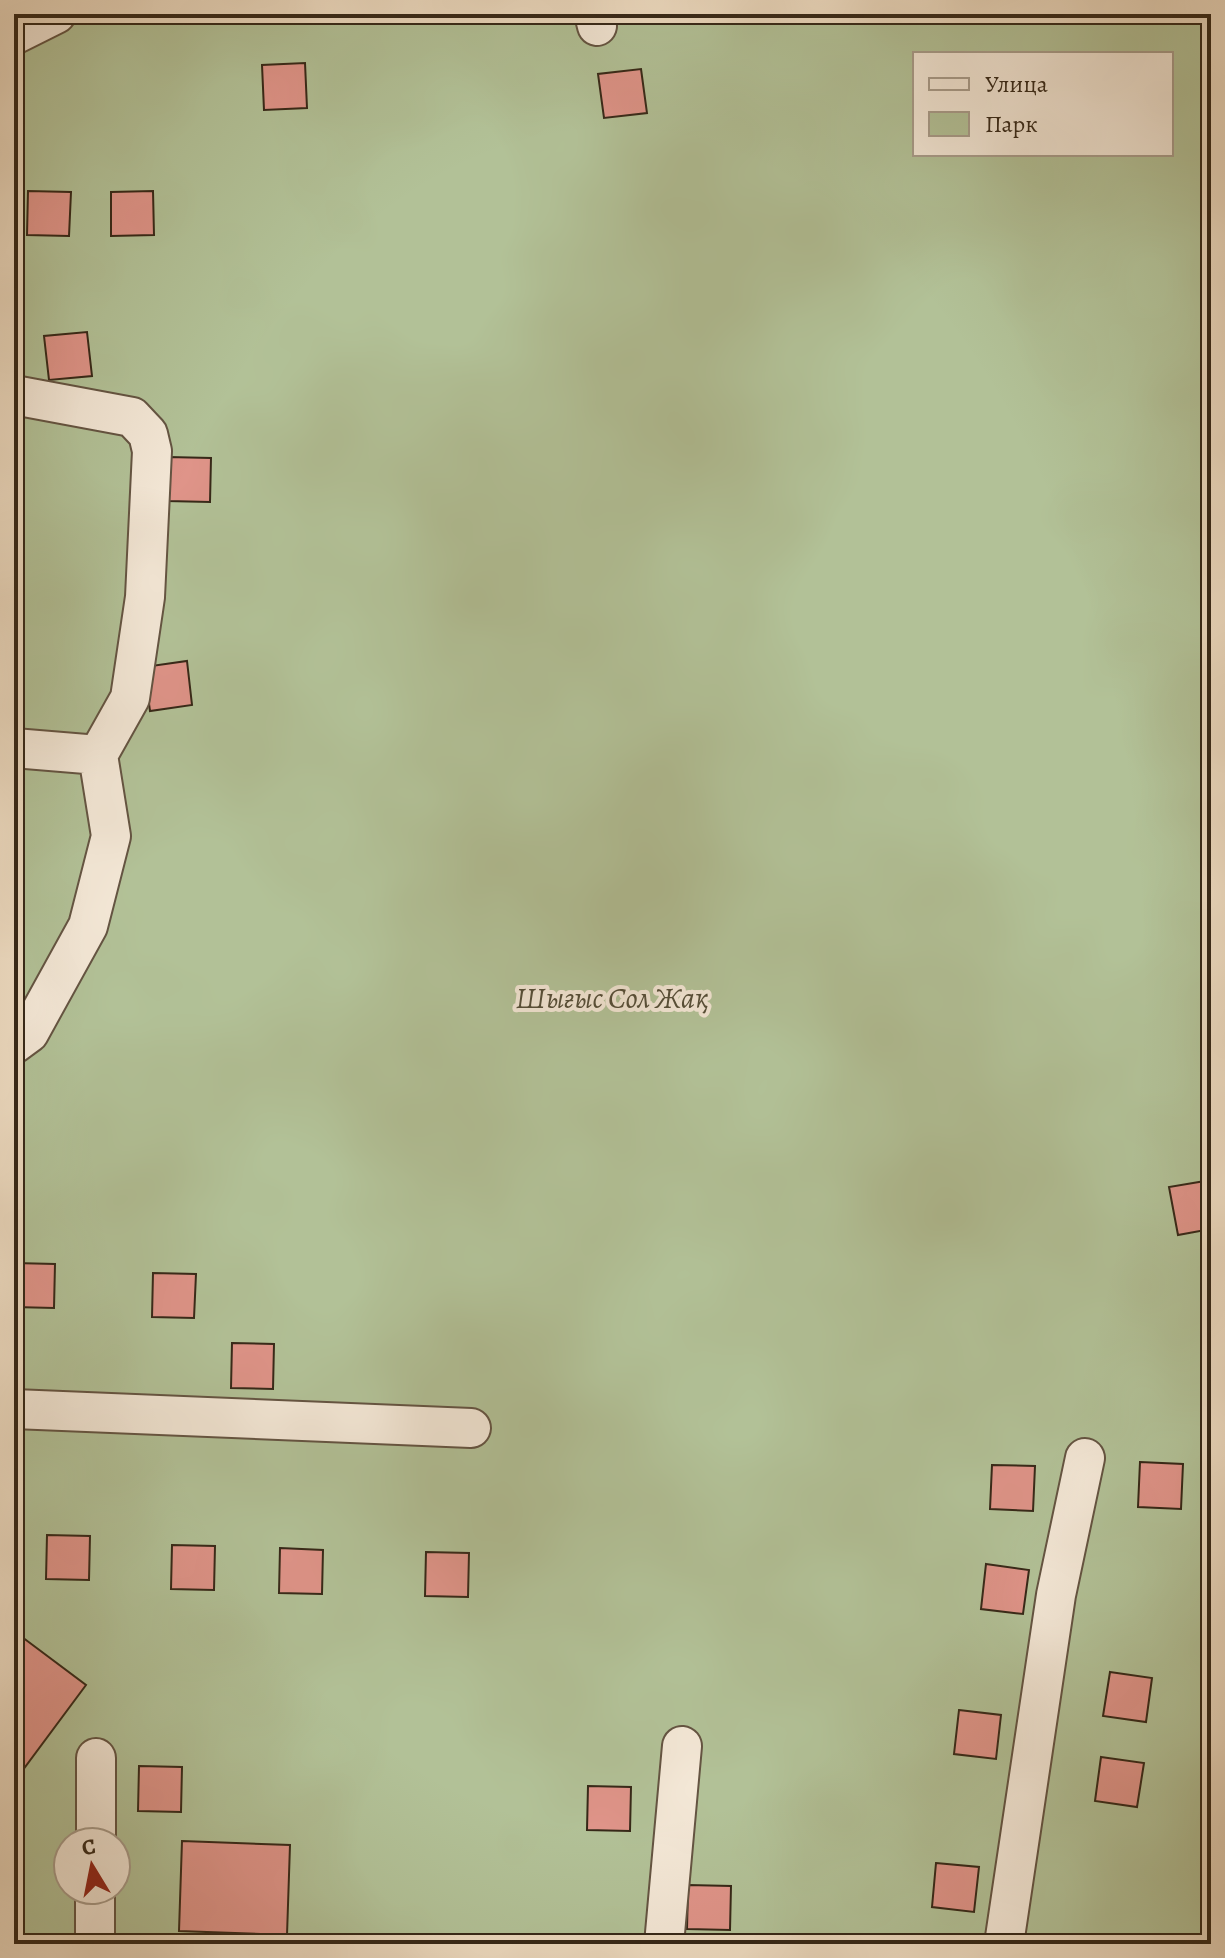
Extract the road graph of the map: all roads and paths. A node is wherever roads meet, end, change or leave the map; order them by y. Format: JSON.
{"nodes":[{"id":1,"x":56,"y":14,"type":"edge"},
{"id":2,"x":14,"y":35,"type":"edge"},
{"id":3,"x":14,"y":395,"type":"edge"},
{"id":4,"x":14,"y":748,"type":"edge"},
{"id":5,"x":98,"y":755,"type":"junction"},
{"id":6,"x":14,"y":1044,"type":"edge"},
{"id":7,"x":14,"y":1409,"type":"edge"},
{"id":8,"x":471,"y":1428,"type":"dead end"},
{"id":9,"x":1085,"y":1458,"type":"dead end"},
{"id":10,"x":682,"y":1746,"type":"dead end"},
{"id":11,"x":96,"y":1758,"type":"dead end"},
{"id":12,"x":96,"y":1826,"type":"edge"},
{"id":13,"x":95,"y":1906,"type":"edge"},
{"id":14,"x":95,"y":1944,"type":"edge"},
{"id":15,"x":664,"y":1944,"type":"edge"},
{"id":16,"x":1004,"y":1944,"type":"edge"}],
"edges":[{"from":1,"to":2,"type":"street"},
{"from":3,"to":5,"type":"street"},
{"from":4,"to":5,"type":"street"},
{"from":5,"to":6,"type":"street"},
{"from":7,"to":8,"type":"street"},
{"from":9,"to":16,"type":"street"},
{"from":10,"to":15,"type":"street"},
{"from":11,"to":12,"type":"street"},
{"from":13,"to":14,"type":"street"}]}
